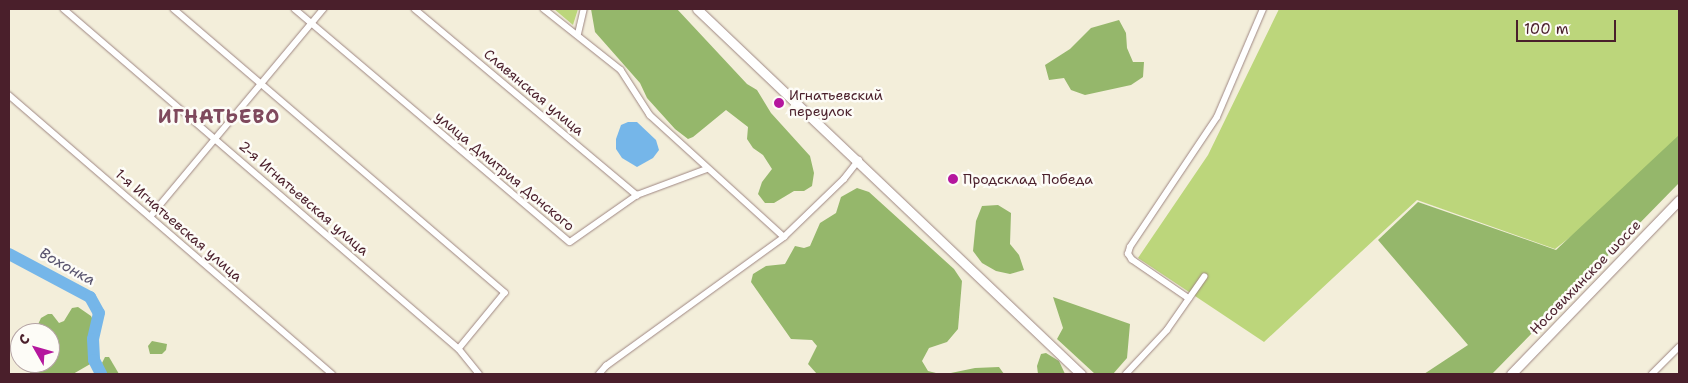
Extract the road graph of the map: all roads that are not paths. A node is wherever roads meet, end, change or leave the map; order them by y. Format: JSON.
{"nodes":[{"id":1,"x":64,"y":9,"type":"edge"},
{"id":2,"x":174,"y":9,"type":"edge"},
{"id":3,"x":295,"y":9,"type":"edge"},
{"id":4,"x":323,"y":9,"type":"edge"},
{"id":5,"x":415,"y":9,"type":"edge"},
{"id":6,"x":544,"y":9,"type":"edge"},
{"id":7,"x":584,"y":9,"type":"edge"},
{"id":8,"x":697,"y":9,"type":"edge"},
{"id":9,"x":1263,"y":9,"type":"edge"},
{"id":10,"x":311,"y":23,"type":"junction"},
{"id":11,"x":578,"y":34,"type":"junction"},
{"id":12,"x":261,"y":83,"type":"junction"},
{"id":13,"x":9,"y":95,"type":"edge"},
{"id":14,"x":214,"y":138,"type":"junction"},
{"id":15,"x":859,"y":160,"type":"junction"},
{"id":16,"x":707,"y":169,"type":"junction"},
{"id":17,"x":637,"y":195,"type":"junction"},
{"id":18,"x":1679,"y":200,"type":"edge"},
{"id":19,"x":150,"y":217,"type":"junction"},
{"id":20,"x":784,"y":237,"type":"junction"},
{"id":21,"x":1204,"y":277,"type":"dead end"},
{"id":22,"x":1189,"y":299,"type":"junction"},
{"id":23,"x":1679,"y":347,"type":"edge"},
{"id":24,"x":459,"y":349,"type":"junction"},
{"id":25,"x":332,"y":374,"type":"edge"},
{"id":26,"x":479,"y":374,"type":"edge"},
{"id":27,"x":599,"y":374,"type":"edge"},
{"id":28,"x":1081,"y":374,"type":"edge"},
{"id":29,"x":1126,"y":374,"type":"edge"},
{"id":30,"x":1511,"y":374,"type":"edge"},
{"id":31,"x":1652,"y":374,"type":"edge"}],
"edges":[{"from":1,"to":14,"type":"street","name":"2-я Игнатьевская улица"},
{"from":2,"to":12,"type":"street"},
{"from":3,"to":10,"type":"street","name":"улица Дмитрия Донского"},
{"from":4,"to":10,"type":"street"},
{"from":5,"to":17,"type":"street","name":"Славянская улица"},
{"from":6,"to":11,"type":"street"},
{"from":7,"to":11,"type":"street"},
{"from":8,"to":15,"type":"main road"},
{"from":9,"to":22,"type":"street"},
{"from":10,"to":12,"type":"street"},
{"from":10,"to":17,"type":"street","name":"улица Дмитрия Донского"},
{"from":11,"to":16,"type":"street"},
{"from":12,"to":14,"type":"street"},
{"from":12,"to":24,"type":"street"},
{"from":13,"to":19,"type":"street","name":"1-я Игнатьевская улица"},
{"from":14,"to":19,"type":"street"},
{"from":14,"to":24,"type":"street","name":"2-я Игнатьевская улица"},
{"from":15,"to":20,"type":"street"},
{"from":15,"to":28,"type":"main road"},
{"from":16,"to":17,"type":"street","name":"улица Дмитрия Донского"},
{"from":16,"to":20,"type":"street"},
{"from":18,"to":30,"type":"main road","name":"Носовихинское шоссе"},
{"from":19,"to":25,"type":"street","name":"1-я Игнатьевская улица"},
{"from":20,"to":27,"type":"street"},
{"from":21,"to":22,"type":"street"},
{"from":22,"to":29,"type":"street"},
{"from":23,"to":31,"type":"street"},
{"from":24,"to":26,"type":"street","name":"2-я Игнатьевская улица"}]}
